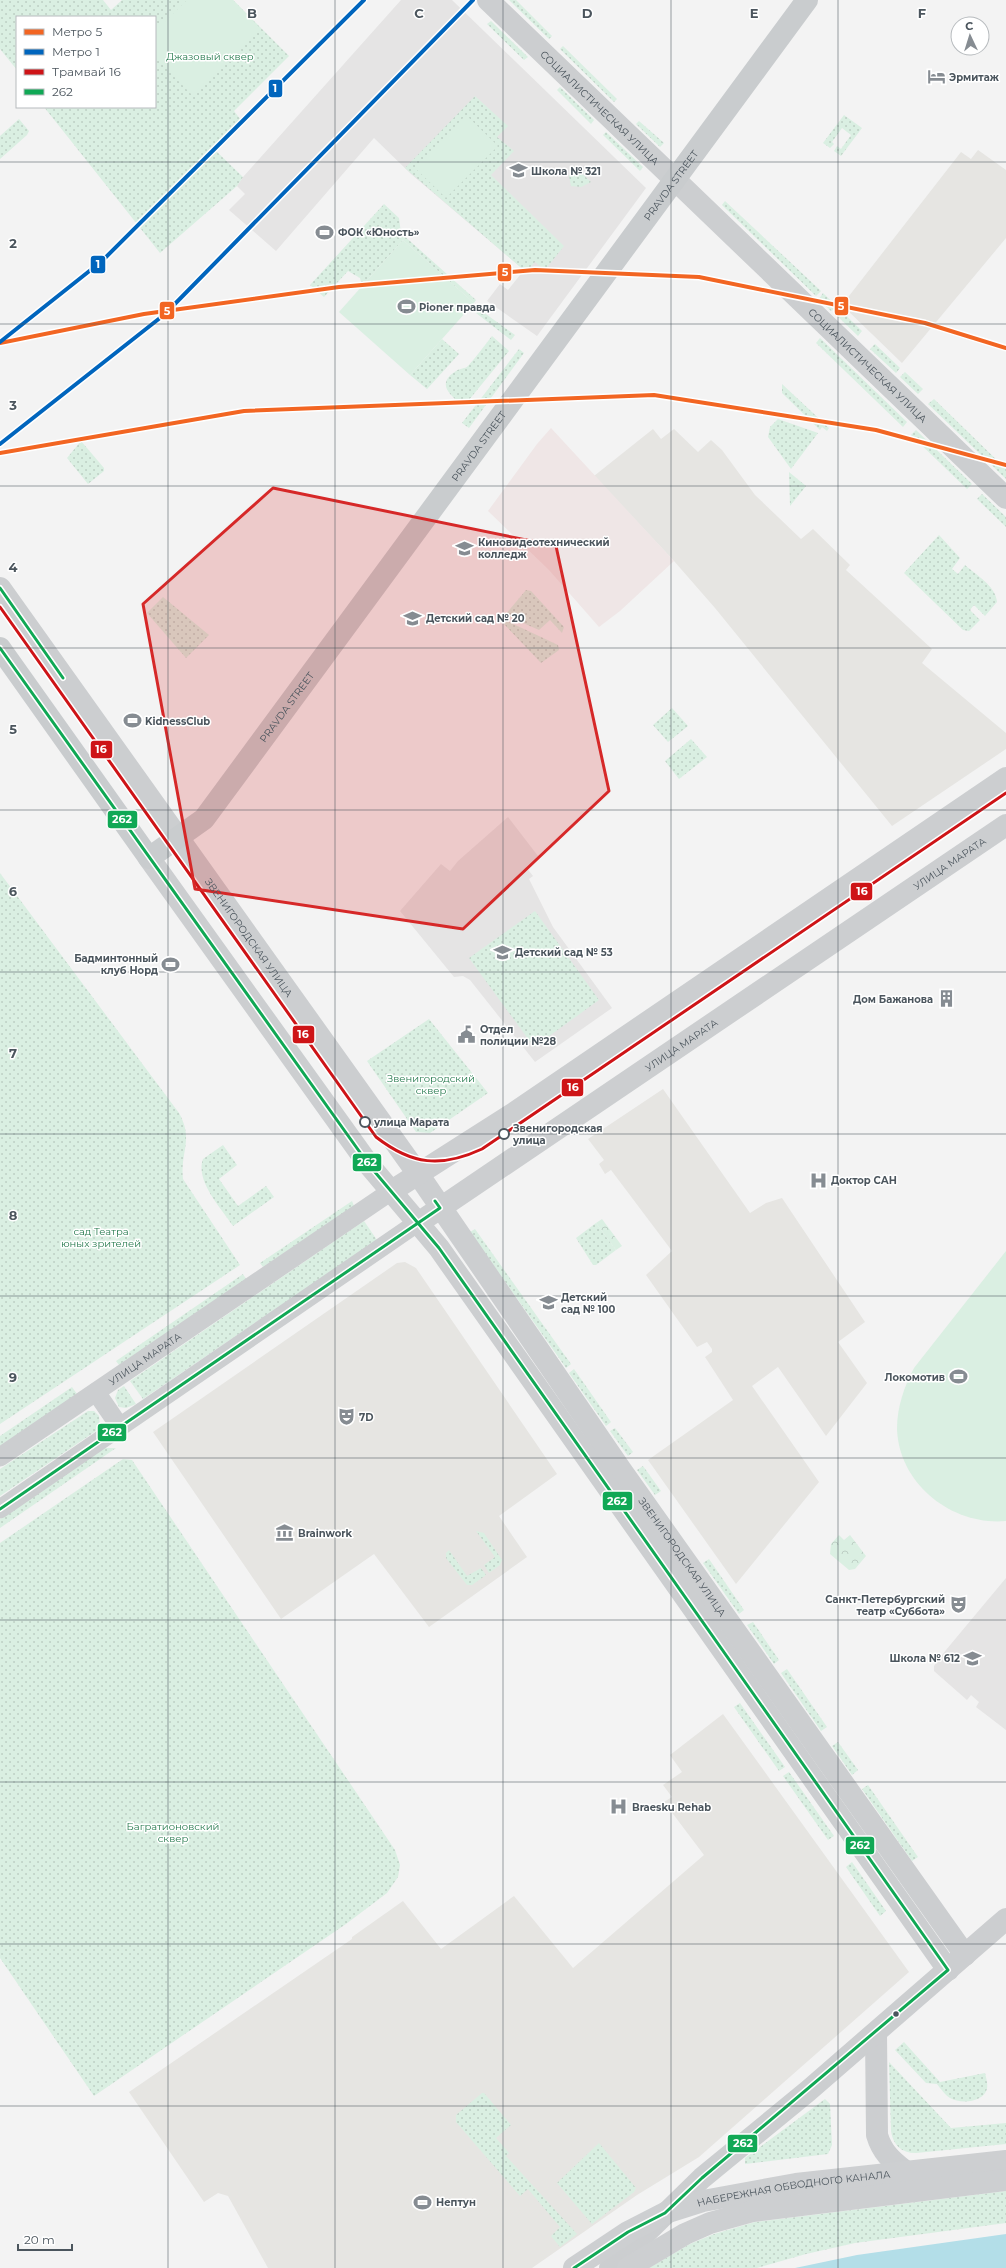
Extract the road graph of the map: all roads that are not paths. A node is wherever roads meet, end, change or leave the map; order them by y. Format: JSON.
{"nodes":[{"id":1,"x":488,"y":0,"type":"edge"},
{"id":2,"x":807,"y":0,"type":"edge"},
{"id":3,"x":674,"y":180,"type":"junction"},
{"id":4,"x":1006,"y":498,"type":"edge"},
{"id":5,"x":0,"y":588,"type":"edge"},
{"id":6,"x":0,"y":648,"type":"edge"},
{"id":7,"x":1006,"y":778,"type":"edge"},
{"id":8,"x":1006,"y":825,"type":"edge"},
{"id":9,"x":177,"y":838,"type":"junction"},
{"id":10,"x":149,"y":858,"type":"junction"},
{"id":11,"x":418,"y":1174,"type":"junction"},
{"id":12,"x":390,"y":1192,"type":"junction"},
{"id":13,"x":440,"y":1208,"type":"junction"},
{"id":14,"x":417,"y":1223,"type":"junction"},
{"id":15,"x":96,"y":1392,"type":"junction"},
{"id":16,"x":120,"y":1427,"type":"junction"},
{"id":17,"x":0,"y":1457,"type":"edge"},
{"id":18,"x":0,"y":1508,"type":"edge"},
{"id":19,"x":1006,"y":1919,"type":"edge"},
{"id":20,"x":965,"y":1956,"type":"junction"},
{"id":21,"x":948,"y":1970,"type":"junction"},
{"id":22,"x":876,"y":2033,"type":"junction"},
{"id":23,"x":1006,"y":2161,"type":"edge"},
{"id":24,"x":905,"y":2171,"type":"junction"},
{"id":25,"x":1006,"y":2180,"type":"edge"},
{"id":26,"x":665,"y":2213,"type":"junction"},
{"id":27,"x":574,"y":2268,"type":"edge"},
{"id":28,"x":610,"y":2268,"type":"edge"},
{"id":29,"x":628,"y":2268,"type":"edge"}],
"edges":[{"from":1,"to":3,"type":"street","name":"СОЦИАЛИСТИЧЕСКАЯ УЛИЦА"},
{"from":2,"to":3,"type":"main road","name":"PRAVDA STREET"},
{"from":3,"to":4,"type":"street","name":"СОЦИАЛИСТИЧЕСКАЯ УЛИЦА"},
{"from":3,"to":9,"type":"main road","name":"PRAVDA STREET"},
{"from":5,"to":9,"type":"street","name":"ЗВЕНИГОРОДСКАЯ УЛИЦА"},
{"from":6,"to":10,"type":"main road"},
{"from":7,"to":11,"type":"street","name":"УЛИЦА МАРАТА"},
{"from":8,"to":13,"type":"street","name":"УЛИЦА МАРАТА"},
{"from":9,"to":10,"type":"main road","name":"PRAVDA STREET"},
{"from":9,"to":11,"type":"street","name":"ЗВЕНИГОРОДСКАЯ УЛИЦА"},
{"from":10,"to":12,"type":"street"},
{"from":11,"to":12,"type":"street","name":"УЛИЦА МАРАТА"},
{"from":11,"to":13,"type":"street","name":"ЗВЕНИГОРОДСКАЯ УЛИЦА"},
{"from":12,"to":14,"type":"street"},
{"from":12,"to":15,"type":"street","name":"УЛИЦА МАРАТА"},
{"from":13,"to":14,"type":"street","name":"УЛИЦА МАРАТА"},
{"from":13,"to":20,"type":"street","name":"ЗВЕНИГОРОДСКАЯ УЛИЦА"},
{"from":14,"to":16,"type":"street","name":"УЛИЦА МАРАТА"},
{"from":14,"to":21,"type":"street"},
{"from":15,"to":16,"type":"street"},
{"from":15,"to":17,"type":"street","name":"УЛИЦА МАРАТА"},
{"from":16,"to":18,"type":"street","name":"УЛИЦА МАРАТА"},
{"from":19,"to":20,"type":"street"},
{"from":20,"to":21,"type":"street"},
{"from":21,"to":22,"type":"street"},
{"from":22,"to":24,"type":"street"},
{"from":22,"to":26,"type":"street"},
{"from":23,"to":24,"type":"main road","name":"НАБЕРЕЖНАЯ ОБВОДНОГО КАНАЛА"},
{"from":24,"to":26,"type":"main road","name":"НАБЕРЕЖНАЯ ОБВОДНОГО КАНАЛА"},
{"from":25,"to":29,"type":"main road","name":"НАБЕРЕЖНАЯ ОБВОДНОГО КАНАЛА"},
{"from":26,"to":27,"type":"main road","name":"НАБЕРЕЖНАЯ ОБВОДНОГО КАНАЛА"},
{"from":26,"to":28,"type":"street"}]}
